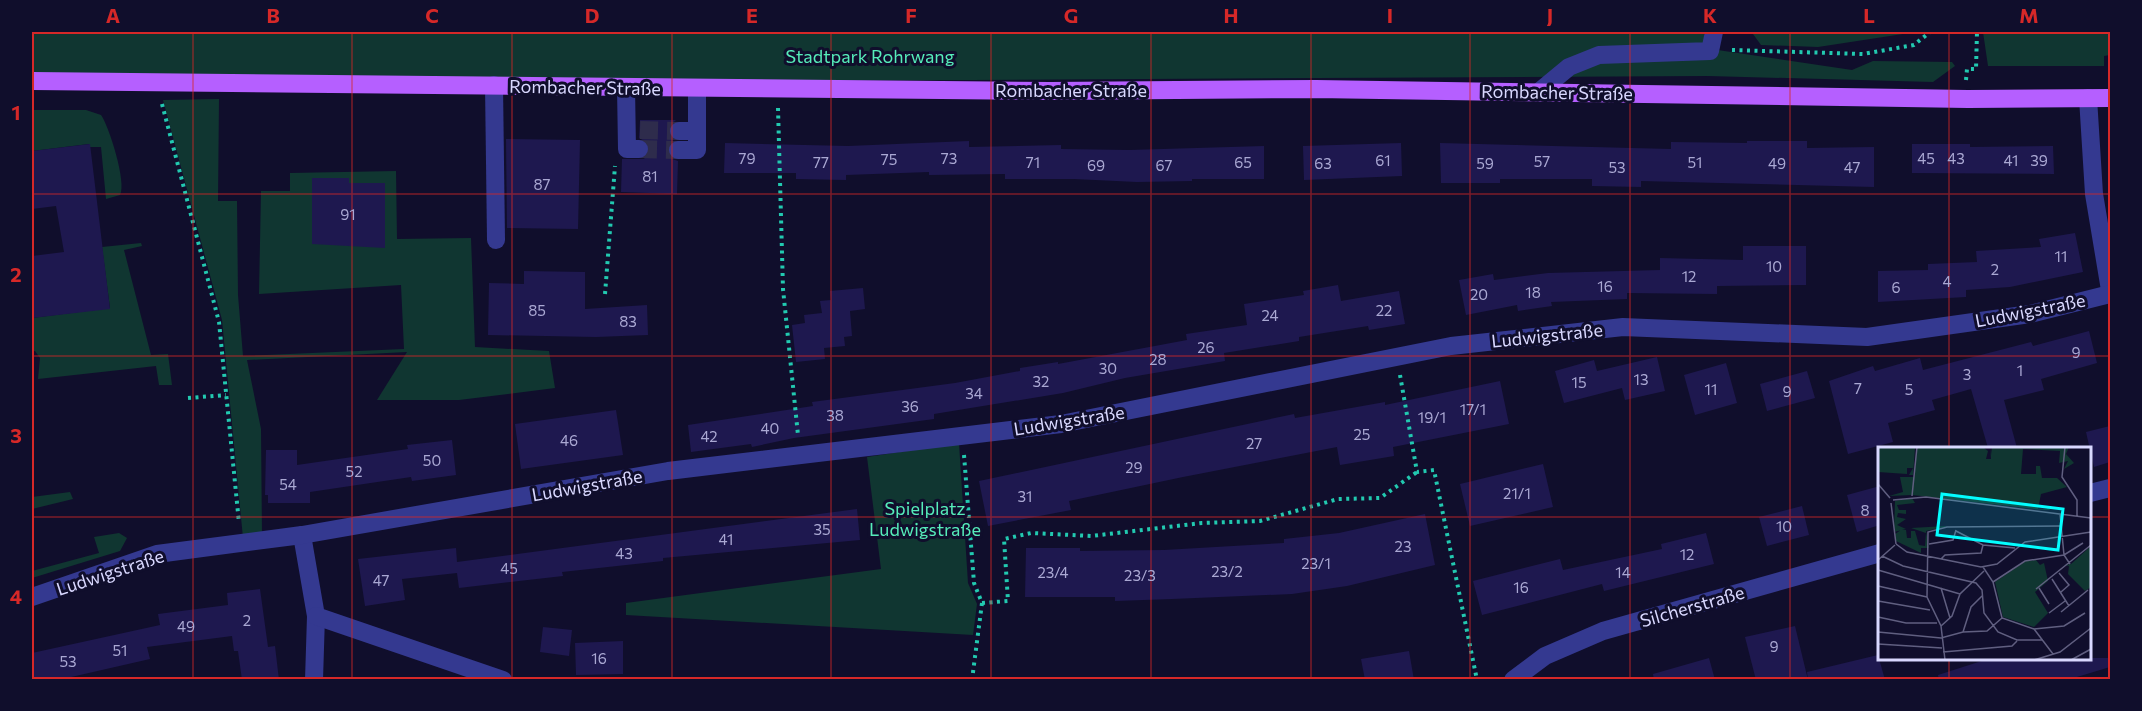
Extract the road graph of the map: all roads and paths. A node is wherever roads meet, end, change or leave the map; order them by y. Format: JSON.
{"nodes":[{"id":1,"x":1714,"y":32,"type":"edge"},
{"id":2,"x":1930,"y":32,"type":"edge"},
{"id":3,"x":1977,"y":32,"type":"edge"},
{"id":4,"x":1710,"y":51,"type":"junction"},
{"id":5,"x":1976,"y":69,"type":"dead end"},
{"id":6,"x":32,"y":81,"type":"edge"},
{"id":7,"x":156,"y":81,"type":"junction"},
{"id":8,"x":494,"y":85,"type":"junction"},
{"id":9,"x":626,"y":87,"type":"junction"},
{"id":10,"x":697,"y":88,"type":"junction"},
{"id":11,"x":777,"y":89,"type":"junction"},
{"id":12,"x":1540,"y":91,"type":"junction"},
{"id":13,"x":2088,"y":98,"type":"junction"},
{"id":14,"x":2110,"y":98,"type":"edge"},
{"id":15,"x":679,"y":131,"type":"tunnel mouth"},
{"id":16,"x":697,"y":131,"type":"junction"},
{"id":17,"x":639,"y":149,"type":"dead end"},
{"id":18,"x":678,"y":150,"type":"tunnel mouth"},
{"id":19,"x":615,"y":156,"type":"dead end"},
{"id":20,"x":496,"y":240,"type":"dead end"},
{"id":21,"x":2110,"y":292,"type":"edge"},
{"id":22,"x":605,"y":294,"type":"dead end"},
{"id":23,"x":1396,"y":357,"type":"junction"},
{"id":24,"x":226,"y":395,"type":"junction"},
{"id":25,"x":188,"y":398,"type":"dead end"},
{"id":26,"x":963,"y":435,"type":"junction"},
{"id":27,"x":800,"y":455,"type":"junction"},
{"id":28,"x":1417,"y":472,"type":"junction"},
{"id":29,"x":2110,"y":488,"type":"edge"},
{"id":30,"x":2091,"y":494,"type":"edge"},
{"id":31,"x":302,"y":535,"type":"junction"},
{"id":32,"x":241,"y":542,"type":"junction"},
{"id":33,"x":1878,"y":554,"type":"edge"},
{"id":34,"x":32,"y":597,"type":"edge"},
{"id":35,"x":982,"y":603,"type":"junction"},
{"id":36,"x":316,"y":616,"type":"junction"},
{"id":37,"x":314,"y":680,"type":"edge"},
{"id":38,"x":503,"y":680,"type":"edge"},
{"id":39,"x":972,"y":680,"type":"edge"},
{"id":40,"x":1477,"y":680,"type":"edge"},
{"id":41,"x":1513,"y":680,"type":"edge"}],
"edges":[{"from":1,"to":4,"type":"street"},
{"from":2,"to":4,"type":"path"},
{"from":3,"to":5,"type":"path"},
{"from":4,"to":12,"type":"street"},
{"from":6,"to":7,"type":"main road","name":"Rombacher Straße"},
{"from":7,"to":8,"type":"main road","name":"Rombacher Straße"},
{"from":7,"to":24,"type":"path"},
{"from":8,"to":9,"type":"main road","name":"Rombacher Straße"},
{"from":8,"to":20,"type":"street"},
{"from":9,"to":10,"type":"main road","name":"Rombacher Straße"},
{"from":9,"to":17,"type":"street"},
{"from":10,"to":11,"type":"main road","name":"Rombacher Straße"},
{"from":10,"to":16,"type":"street"},
{"from":11,"to":12,"type":"main road","name":"Rombacher Straße"},
{"from":11,"to":27,"type":"path"},
{"from":12,"to":13,"type":"main road","name":"Rombacher Straße"},
{"from":13,"to":14,"type":"main road","name":"Rombacher Straße"},
{"from":13,"to":21,"type":"street"},
{"from":15,"to":16,"type":"street"},
{"from":16,"to":18,"type":"street"},
{"from":19,"to":22,"type":"path"},
{"from":21,"to":23,"type":"street","name":"Ludwigstraße"},
{"from":23,"to":26,"type":"street","name":"Ludwigstraße"},
{"from":23,"to":28,"type":"path"},
{"from":24,"to":25,"type":"path"},
{"from":24,"to":32,"type":"path"},
{"from":26,"to":27,"type":"street","name":"Ludwigstraße"},
{"from":26,"to":35,"type":"path"},
{"from":27,"to":31,"type":"street","name":"Ludwigstraße"},
{"from":28,"to":35,"type":"path"},
{"from":28,"to":40,"type":"path"},
{"from":29,"to":30,"type":"street"},
{"from":31,"to":32,"type":"street","name":"Ludwigstraße"},
{"from":31,"to":36,"type":"street"},
{"from":32,"to":34,"type":"street","name":"Ludwigstraße"},
{"from":33,"to":41,"type":"street","name":"Silcherstraße"},
{"from":35,"to":39,"type":"path"},
{"from":36,"to":37,"type":"street"},
{"from":36,"to":38,"type":"street"}]}
